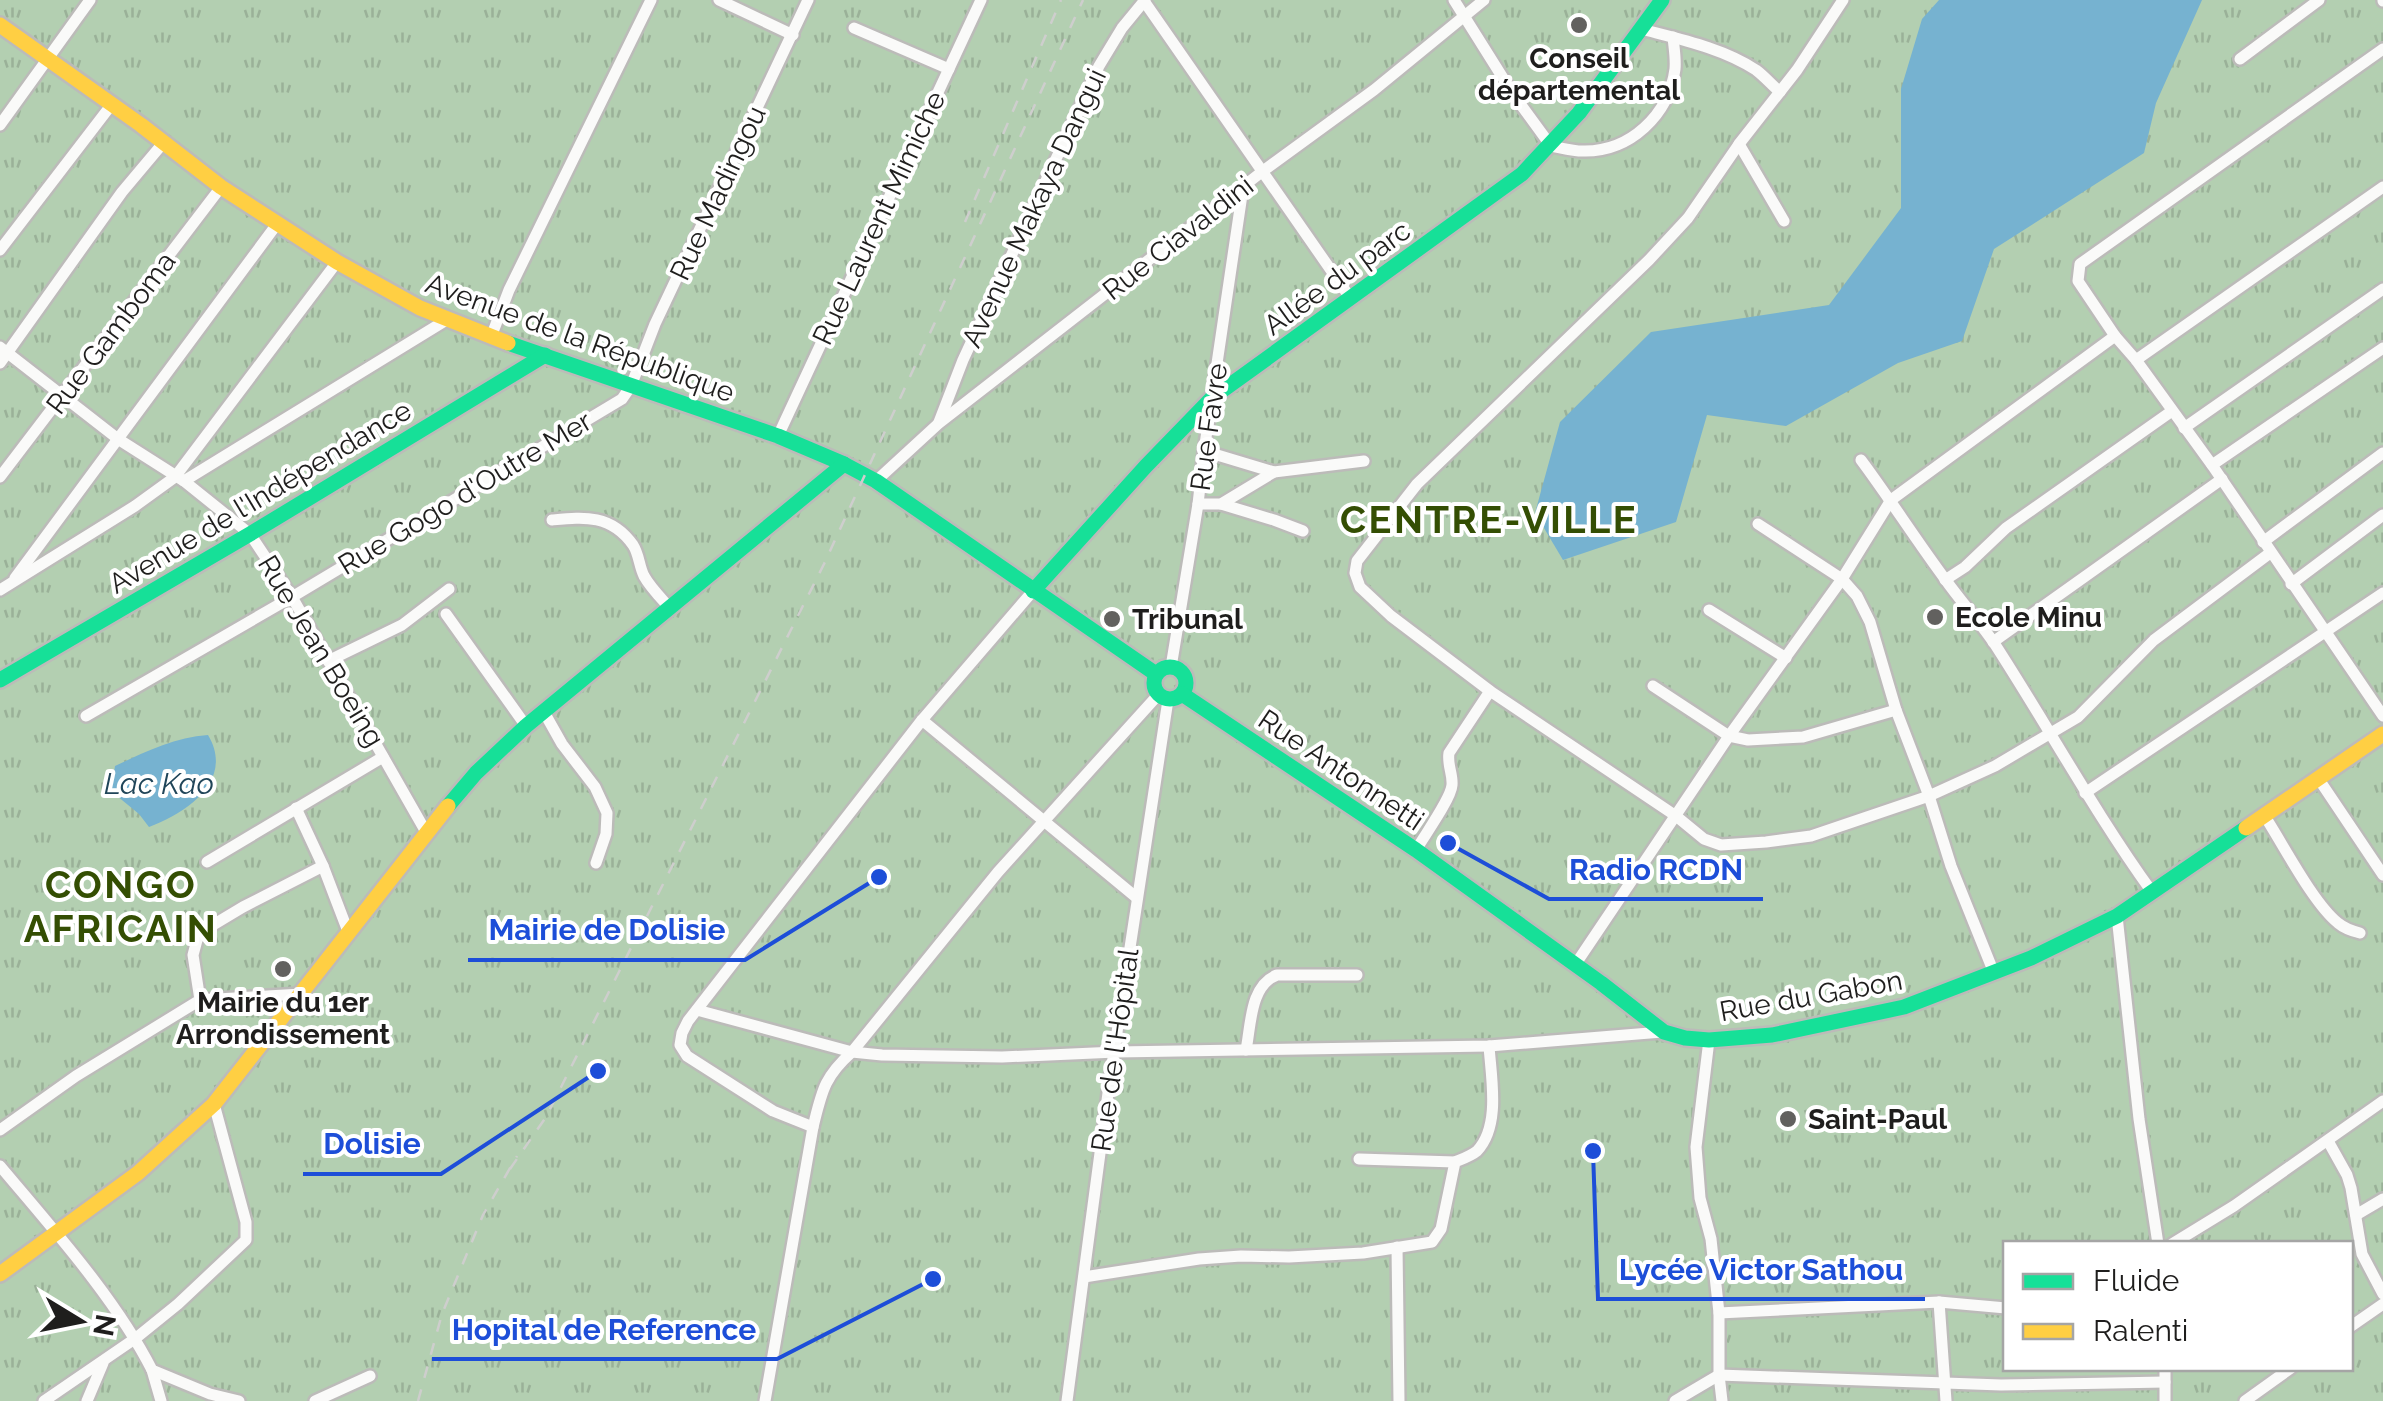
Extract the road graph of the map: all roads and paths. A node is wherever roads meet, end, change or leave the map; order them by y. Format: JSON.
{"nodes":[{"id":1,"x":90,"y":0,"type":"edge"},
{"id":2,"x":651,"y":0,"type":"edge"},
{"id":3,"x":719,"y":0,"type":"edge"},
{"id":4,"x":808,"y":0,"type":"edge"},
{"id":5,"x":981,"y":0,"type":"edge"},
{"id":6,"x":1144,"y":0,"type":"edge"},
{"id":7,"x":1454,"y":0,"type":"edge"},
{"id":8,"x":1484,"y":0,"type":"edge"},
{"id":9,"x":1662,"y":0,"type":"edge"},
{"id":10,"x":1843,"y":0,"type":"edge"},
{"id":11,"x":2319,"y":0,"type":"edge"},
{"id":12,"x":1465,"y":14,"type":"junction"},
{"id":13,"x":0,"y":25,"type":"edge"},
{"id":14,"x":854,"y":28,"type":"dead end"},
{"id":15,"x":1641,"y":30,"type":"junction"},
{"id":16,"x":793,"y":35,"type":"junction"},
{"id":17,"x":1673,"y":37,"type":"junction"},
{"id":18,"x":2383,"y":50,"type":"edge"},
{"id":19,"x":47,"y":58,"type":"junction"},
{"id":20,"x":2240,"y":59,"type":"dead end"},
{"id":21,"x":949,"y":68,"type":"junction"},
{"id":22,"x":1780,"y":92,"type":"junction"},
{"id":23,"x":112,"y":104,"type":"junction"},
{"id":24,"x":0,"y":125,"type":"edge"},
{"id":25,"x":164,"y":142,"type":"junction"},
{"id":26,"x":1739,"y":144,"type":"junction"},
{"id":27,"x":1551,"y":146,"type":"junction"},
{"id":28,"x":1263,"y":172,"type":"junction"},
{"id":29,"x":221,"y":187,"type":"junction"},
{"id":30,"x":2383,"y":187,"type":"edge"},
{"id":31,"x":1243,"y":188,"type":"junction"},
{"id":32,"x":1784,"y":220,"type":"dead end"},
{"id":33,"x":277,"y":224,"type":"junction"},
{"id":34,"x":0,"y":250,"type":"edge"},
{"id":35,"x":337,"y":262,"type":"junction"},
{"id":36,"x":2383,"y":289,"type":"edge"},
{"id":37,"x":1351,"y":299,"type":"junction"},
{"id":38,"x":448,"y":320,"type":"junction"},
{"id":39,"x":2115,"y":336,"type":"junction"},
{"id":40,"x":491,"y":337,"type":"junction"},
{"id":41,"x":2383,"y":348,"type":"edge"},
{"id":42,"x":2,"y":354,"type":"edge"},
{"id":43,"x":545,"y":355,"type":"junction"},
{"id":44,"x":2136,"y":360,"type":"junction"},
{"id":45,"x":632,"y":386,"type":"junction"},
{"id":46,"x":64,"y":396,"type":"junction"},
{"id":47,"x":1212,"y":398,"type":"junction"},
{"id":48,"x":2172,"y":411,"type":"junction"},
{"id":49,"x":938,"y":424,"type":"junction"},
{"id":50,"x":2184,"y":428,"type":"junction"},
{"id":51,"x":778,"y":436,"type":"junction"},
{"id":52,"x":118,"y":439,"type":"junction"},
{"id":53,"x":1204,"y":451,"type":"junction"},
{"id":54,"x":2383,"y":453,"type":"edge"},
{"id":55,"x":1861,"y":460,"type":"dead end"},
{"id":56,"x":1364,"y":462,"type":"dead end"},
{"id":57,"x":844,"y":464,"type":"junction"},
{"id":58,"x":2212,"y":465,"type":"junction"},
{"id":59,"x":1274,"y":472,"type":"junction"},
{"id":60,"x":0,"y":478,"type":"edge"},
{"id":61,"x":179,"y":479,"type":"junction"},
{"id":62,"x":2222,"y":480,"type":"junction"},
{"id":63,"x":876,"y":481,"type":"junction"},
{"id":64,"x":1891,"y":500,"type":"junction"},
{"id":65,"x":1198,"y":504,"type":"junction"},
{"id":66,"x":1220,"y":504,"type":"junction"},
{"id":67,"x":2383,"y":515,"type":"edge"},
{"id":68,"x":552,"y":520,"type":"dead end"},
{"id":69,"x":1758,"y":524,"type":"dead end"},
{"id":70,"x":1303,"y":531,"type":"dead end"},
{"id":71,"x":250,"y":534,"type":"junction"},
{"id":72,"x":2266,"y":547,"type":"junction"},
{"id":73,"x":1842,"y":580,"type":"junction"},
{"id":74,"x":1945,"y":580,"type":"junction"},
{"id":75,"x":2292,"y":584,"type":"junction"},
{"id":76,"x":6,"y":587,"type":"edge"},
{"id":77,"x":449,"y":589,"type":"dead end"},
{"id":78,"x":1033,"y":591,"type":"junction"},
{"id":79,"x":2383,"y":592,"type":"edge"},
{"id":80,"x":292,"y":597,"type":"junction"},
{"id":81,"x":669,"y":608,"type":"junction"},
{"id":82,"x":1709,"y":610,"type":"dead end"},
{"id":83,"x":446,"y":614,"type":"dead end"},
{"id":84,"x":2326,"y":633,"type":"junction"},
{"id":85,"x":1993,"y":642,"type":"junction"},
{"id":86,"x":1786,"y":658,"type":"junction"},
{"id":87,"x":328,"y":661,"type":"junction"},
{"id":88,"x":1164,"y":670,"type":"junction"},
{"id":89,"x":0,"y":680,"type":"edge"},
{"id":90,"x":1653,"y":686,"type":"dead end"},
{"id":91,"x":1490,"y":691,"type":"junction"},
{"id":92,"x":1169,"y":696,"type":"junction"},
{"id":93,"x":1896,"y":710,"type":"junction"},
{"id":94,"x":544,"y":712,"type":"junction"},
{"id":95,"x":86,"y":716,"type":"dead end"},
{"id":96,"x":2383,"y":716,"type":"edge"},
{"id":97,"x":922,"y":720,"type":"junction"},
{"id":98,"x":526,"y":726,"type":"junction"},
{"id":99,"x":2051,"y":734,"type":"junction"},
{"id":100,"x":2383,"y":734,"type":"edge"},
{"id":101,"x":1729,"y":736,"type":"junction"},
{"id":102,"x":383,"y":757,"type":"junction"},
{"id":103,"x":2318,"y":778,"type":"junction"},
{"id":104,"x":2085,"y":793,"type":"junction"},
{"id":105,"x":1929,"y":796,"type":"junction"},
{"id":106,"x":296,"y":808,"type":"junction"},
{"id":107,"x":2264,"y":815,"type":"junction"},
{"id":108,"x":1676,"y":816,"type":"junction"},
{"id":109,"x":1045,"y":820,"type":"junction"},
{"id":110,"x":426,"y":832,"type":"junction"},
{"id":111,"x":1416,"y":850,"type":"junction"},
{"id":112,"x":207,"y":862,"type":"dead end"},
{"id":113,"x":596,"y":864,"type":"dead end"},
{"id":114,"x":324,"y":866,"type":"junction"},
{"id":115,"x":2383,"y":874,"type":"edge"},
{"id":116,"x":2152,"y":892,"type":"junction"},
{"id":117,"x":1137,"y":898,"type":"junction"},
{"id":118,"x":2116,"y":916,"type":"junction"},
{"id":119,"x":2360,"y":933,"type":"dead end"},
{"id":120,"x":349,"y":934,"type":"junction"},
{"id":121,"x":1575,"y":965,"type":"junction"},
{"id":122,"x":1994,"y":973,"type":"junction"},
{"id":123,"x":1357,"y":974,"type":"dead end"},
{"id":124,"x":302,"y":994,"type":"junction"},
{"id":125,"x":200,"y":1000,"type":"junction"},
{"id":126,"x":698,"y":1010,"type":"junction"},
{"id":127,"x":1664,"y":1032,"type":"junction"},
{"id":128,"x":1708,"y":1040,"type":"junction"},
{"id":129,"x":1489,"y":1046,"type":"junction"},
{"id":130,"x":1246,"y":1050,"type":"junction"},
{"id":131,"x":852,"y":1052,"type":"junction"},
{"id":132,"x":1116,"y":1052,"type":"junction"},
{"id":133,"x":2383,"y":1101,"type":"edge"},
{"id":134,"x":214,"y":1104,"type":"junction"},
{"id":135,"x":813,"y":1127,"type":"junction"},
{"id":136,"x":0,"y":1130,"type":"edge"},
{"id":137,"x":2328,"y":1141,"type":"junction"},
{"id":138,"x":1359,"y":1159,"type":"dead end"},
{"id":139,"x":1455,"y":1162,"type":"junction"},
{"id":140,"x":0,"y":1166,"type":"edge"},
{"id":141,"x":2383,"y":1198,"type":"edge"},
{"id":142,"x":2356,"y":1215,"type":"junction"},
{"id":143,"x":56,"y":1233,"type":"junction"},
{"id":144,"x":2158,"y":1241,"type":"edge"},
{"id":145,"x":2177,"y":1241,"type":"edge"},
{"id":146,"x":1397,"y":1247,"type":"junction"},
{"id":147,"x":0,"y":1274,"type":"edge"},
{"id":148,"x":1084,"y":1277,"type":"junction"},
{"id":149,"x":2383,"y":1294,"type":"edge"},
{"id":150,"x":1939,"y":1302,"type":"junction"},
{"id":151,"x":2383,"y":1304,"type":"edge"},
{"id":152,"x":2003,"y":1308,"type":"edge"},
{"id":153,"x":1718,"y":1313,"type":"junction"},
{"id":154,"x":2353,"y":1325,"type":"edge"},
{"id":155,"x":136,"y":1338,"type":"junction"},
{"id":156,"x":103,"y":1362,"type":"junction"},
{"id":157,"x":152,"y":1370,"type":"junction"},
{"id":158,"x":2288,"y":1371,"type":"edge"},
{"id":159,"x":1720,"y":1375,"type":"junction"},
{"id":160,"x":2165,"y":1375,"type":"edge"},
{"id":161,"x":370,"y":1376,"type":"dead end"},
{"id":162,"x":1946,"y":1382,"type":"junction"},
{"id":163,"x":159,"y":1399,"type":"edge"},
{"id":164,"x":44,"y":1401,"type":"edge"},
{"id":165,"x":88,"y":1401,"type":"edge"},
{"id":166,"x":239,"y":1401,"type":"edge"},
{"id":167,"x":314,"y":1401,"type":"edge"},
{"id":168,"x":766,"y":1401,"type":"edge"},
{"id":169,"x":1067,"y":1401,"type":"edge"},
{"id":170,"x":1400,"y":1401,"type":"edge"},
{"id":171,"x":1675,"y":1401,"type":"edge"},
{"id":172,"x":1722,"y":1401,"type":"edge"},
{"id":173,"x":1946,"y":1401,"type":"edge"},
{"id":174,"x":2165,"y":1401,"type":"edge"},
{"id":175,"x":2245,"y":1401,"type":"edge"}],
"edges":[{"from":1,"to":19,"type":"street"},
{"from":2,"to":40,"type":"street"},
{"from":3,"to":16,"type":"street"},
{"from":4,"to":16,"type":"street","name":"Rue Madingou"},
{"from":5,"to":21,"type":"street","name":"Rue Laurent Mimiche"},
{"from":6,"to":28,"type":"street"},
{"from":6,"to":49,"type":"street","name":"Avenue Makaya Dangui"},
{"from":7,"to":12,"type":"street"},
{"from":8,"to":12,"type":"street","name":"Rue Ciavaldini"},
{"from":9,"to":15,"type":"main road","name":"Allée du parc"},
{"from":10,"to":22,"type":"street"},
{"from":11,"to":20,"type":"street"},
{"from":12,"to":27,"type":"street"},
{"from":12,"to":28,"type":"street","name":"Rue Ciavaldini"},
{"from":13,"to":19,"type":"main road","name":"Avenue de la République"},
{"from":14,"to":21,"type":"street"},
{"from":15,"to":17,"type":"street"},
{"from":15,"to":27,"type":"main road","name":"Allée du parc"},
{"from":16,"to":45,"type":"street","name":"Rue Madingou"},
{"from":17,"to":22,"type":"street"},
{"from":17,"to":27,"type":"street"},
{"from":18,"to":39,"type":"street"},
{"from":19,"to":23,"type":"main road","name":"Avenue de la République"},
{"from":19,"to":24,"type":"street"},
{"from":21,"to":51,"type":"street","name":"Rue Laurent Mimiche"},
{"from":22,"to":26,"type":"street"},
{"from":23,"to":25,"type":"main road","name":"Avenue de la République"},
{"from":23,"to":34,"type":"street"},
{"from":25,"to":29,"type":"main road","name":"Avenue de la République"},
{"from":25,"to":42,"type":"street"},
{"from":26,"to":32,"type":"street"},
{"from":26,"to":91,"type":"street"},
{"from":27,"to":37,"type":"main road","name":"Allée du parc"},
{"from":28,"to":31,"type":"street","name":"Rue Ciavaldini"},
{"from":28,"to":37,"type":"street"},
{"from":29,"to":33,"type":"main road","name":"Avenue de la République"},
{"from":29,"to":46,"type":"street","name":"Rue Gamboma"},
{"from":30,"to":44,"type":"street"},
{"from":31,"to":47,"type":"street","name":"Rue Favre"},
{"from":31,"to":49,"type":"street","name":"Rue Ciavaldini"},
{"from":33,"to":35,"type":"main road","name":"Avenue de la République"},
{"from":33,"to":52,"type":"street"},
{"from":35,"to":38,"type":"main road","name":"Avenue de la République"},
{"from":35,"to":61,"type":"street"},
{"from":36,"to":50,"type":"street"},
{"from":37,"to":47,"type":"main road","name":"Allée du parc"},
{"from":38,"to":40,"type":"main road","name":"Avenue de la République"},
{"from":38,"to":61,"type":"street"},
{"from":39,"to":44,"type":"street"},
{"from":39,"to":64,"type":"street"},
{"from":40,"to":43,"type":"main road","name":"Avenue de la République"},
{"from":41,"to":58,"type":"street"},
{"from":42,"to":46,"type":"street","name":"Rue Jean Boeing"},
{"from":43,"to":45,"type":"main road","name":"Avenue de la République"},
{"from":43,"to":71,"type":"main road","name":"Avenue de l'Indépendance"},
{"from":44,"to":48,"type":"street"},
{"from":45,"to":51,"type":"main road","name":"Avenue de la République"},
{"from":45,"to":80,"type":"street","name":"Rue Gogo d'Outre Mer"},
{"from":46,"to":52,"type":"street","name":"Rue Jean Boeing"},
{"from":46,"to":60,"type":"street","name":"Rue Gamboma"},
{"from":47,"to":53,"type":"street","name":"Rue Favre"},
{"from":47,"to":78,"type":"main road","name":"Allée du parc"},
{"from":48,"to":50,"type":"street"},
{"from":48,"to":74,"type":"street"},
{"from":49,"to":63,"type":"street","name":"Rue Ciavaldini"},
{"from":50,"to":58,"type":"street"},
{"from":51,"to":57,"type":"main road","name":"Avenue de la République"},
{"from":52,"to":61,"type":"street","name":"Rue Jean Boeing"},
{"from":52,"to":76,"type":"street"},
{"from":53,"to":59,"type":"street"},
{"from":53,"to":65,"type":"street","name":"Rue Favre"},
{"from":54,"to":72,"type":"street"},
{"from":55,"to":64,"type":"street"},
{"from":56,"to":59,"type":"street"},
{"from":57,"to":63,"type":"main road","name":"Avenue de la République"},
{"from":57,"to":81,"type":"main road"},
{"from":58,"to":62,"type":"street"},
{"from":59,"to":66,"type":"street"},
{"from":61,"to":71,"type":"street","name":"Rue Jean Boeing"},
{"from":61,"to":76,"type":"street"},
{"from":62,"to":72,"type":"street"},
{"from":62,"to":85,"type":"street"},
{"from":63,"to":78,"type":"main road","name":"Avenue de la République"},
{"from":64,"to":73,"type":"street"},
{"from":64,"to":74,"type":"street"},
{"from":65,"to":66,"type":"street"},
{"from":65,"to":88,"type":"street","name":"Rue Favre"},
{"from":66,"to":70,"type":"street"},
{"from":67,"to":75,"type":"street"},
{"from":68,"to":81,"type":"street"},
{"from":69,"to":73,"type":"street"},
{"from":71,"to":80,"type":"street","name":"Rue Jean Boeing"},
{"from":71,"to":89,"type":"main road","name":"Avenue de l'Indépendance"},
{"from":72,"to":75,"type":"street"},
{"from":72,"to":99,"type":"street"},
{"from":73,"to":86,"type":"street"},
{"from":73,"to":93,"type":"street"},
{"from":74,"to":85,"type":"street"},
{"from":75,"to":84,"type":"street"},
{"from":77,"to":87,"type":"street"},
{"from":78,"to":88,"type":"main road","name":"Avenue de la République"},
{"from":78,"to":97,"type":"street"},
{"from":79,"to":84,"type":"street"},
{"from":80,"to":87,"type":"street","name":"Rue Jean Boeing"},
{"from":80,"to":95,"type":"street","name":"Rue Gogo d'Outre Mer"},
{"from":81,"to":94,"type":"main road"},
{"from":82,"to":86,"type":"street"},
{"from":83,"to":98,"type":"street"},
{"from":84,"to":96,"type":"street"},
{"from":84,"to":104,"type":"street"},
{"from":85,"to":99,"type":"street"},
{"from":86,"to":101,"type":"street"},
{"from":87,"to":102,"type":"street","name":"Rue Jean Boeing"},
{"from":88,"to":92,"type":"main road"},
{"from":88,"to":92,"type":"main road"},
{"from":90,"to":101,"type":"street"},
{"from":91,"to":108,"type":"street"},
{"from":91,"to":111,"type":"street"},
{"from":92,"to":109,"type":"street"},
{"from":92,"to":111,"type":"main road","name":"Rue Antonnetti"},
{"from":92,"to":117,"type":"street","name":"Rue de l'Hôpital"},
{"from":93,"to":101,"type":"street"},
{"from":93,"to":105,"type":"street"},
{"from":94,"to":98,"type":"main road"},
{"from":94,"to":113,"type":"street"},
{"from":97,"to":109,"type":"street"},
{"from":97,"to":126,"type":"street"},
{"from":98,"to":110,"type":"main road"},
{"from":99,"to":104,"type":"street"},
{"from":99,"to":105,"type":"street"},
{"from":100,"to":103,"type":"main road","name":"Rue du Gabon"},
{"from":101,"to":108,"type":"street"},
{"from":102,"to":106,"type":"street"},
{"from":102,"to":110,"type":"street","name":"Rue Jean Boeing"},
{"from":103,"to":107,"type":"main road","name":"Rue du Gabon"},
{"from":103,"to":115,"type":"street"},
{"from":104,"to":116,"type":"street"},
{"from":105,"to":108,"type":"street"},
{"from":105,"to":122,"type":"street"},
{"from":106,"to":112,"type":"street"},
{"from":106,"to":114,"type":"street"},
{"from":107,"to":116,"type":"main road","name":"Rue du Gabon"},
{"from":107,"to":119,"type":"street"},
{"from":108,"to":121,"type":"street"},
{"from":109,"to":117,"type":"street"},
{"from":109,"to":131,"type":"street"},
{"from":110,"to":120,"type":"main road"},
{"from":111,"to":121,"type":"main road","name":"Rue Antonnetti"},
{"from":114,"to":120,"type":"street"},
{"from":114,"to":125,"type":"street"},
{"from":116,"to":118,"type":"main road","name":"Rue du Gabon"},
{"from":117,"to":132,"type":"street","name":"Rue de l'Hôpital"},
{"from":118,"to":122,"type":"main road","name":"Rue du Gabon"},
{"from":118,"to":144,"type":"street"},
{"from":120,"to":124,"type":"main road"},
{"from":121,"to":127,"type":"main road","name":"Rue Antonnetti"},
{"from":122,"to":128,"type":"main road","name":"Rue du Gabon"},
{"from":123,"to":130,"type":"street"},
{"from":124,"to":125,"type":"street"},
{"from":124,"to":134,"type":"main road"},
{"from":125,"to":136,"type":"street"},
{"from":126,"to":131,"type":"street","name":"Rue du Gabon"},
{"from":126,"to":135,"type":"street"},
{"from":127,"to":128,"type":"main road","name":"Rue du Gabon"},
{"from":127,"to":129,"type":"street","name":"Rue du Gabon"},
{"from":128,"to":153,"type":"street"},
{"from":129,"to":130,"type":"street","name":"Rue du Gabon"},
{"from":129,"to":139,"type":"street"},
{"from":130,"to":132,"type":"street","name":"Rue du Gabon"},
{"from":131,"to":132,"type":"street","name":"Rue du Gabon"},
{"from":131,"to":135,"type":"street"},
{"from":132,"to":148,"type":"street","name":"Rue de l'Hôpital"},
{"from":133,"to":137,"type":"street"},
{"from":134,"to":143,"type":"main road"},
{"from":134,"to":155,"type":"street"},
{"from":135,"to":168,"type":"street"},
{"from":137,"to":142,"type":"street"},
{"from":137,"to":145,"type":"street"},
{"from":138,"to":139,"type":"street"},
{"from":139,"to":146,"type":"street"},
{"from":140,"to":143,"type":"street"},
{"from":141,"to":142,"type":"street"},
{"from":142,"to":149,"type":"street"},
{"from":143,"to":147,"type":"main road"},
{"from":143,"to":155,"type":"street"},
{"from":146,"to":148,"type":"street"},
{"from":146,"to":170,"type":"street"},
{"from":148,"to":169,"type":"street","name":"Rue de l'Hôpital"},
{"from":150,"to":152,"type":"street"},
{"from":150,"to":153,"type":"street"},
{"from":150,"to":162,"type":"street"},
{"from":151,"to":154,"type":"street"},
{"from":153,"to":159,"type":"street"},
{"from":155,"to":156,"type":"street"},
{"from":155,"to":157,"type":"street"},
{"from":156,"to":164,"type":"street"},
{"from":156,"to":165,"type":"street"},
{"from":157,"to":163,"type":"street"},
{"from":157,"to":166,"type":"street"},
{"from":158,"to":175,"type":"street"},
{"from":159,"to":162,"type":"street"},
{"from":159,"to":171,"type":"street"},
{"from":159,"to":172,"type":"street"},
{"from":160,"to":162,"type":"street"},
{"from":160,"to":174,"type":"street"},
{"from":161,"to":167,"type":"street"},
{"from":162,"to":173,"type":"street"}]}
